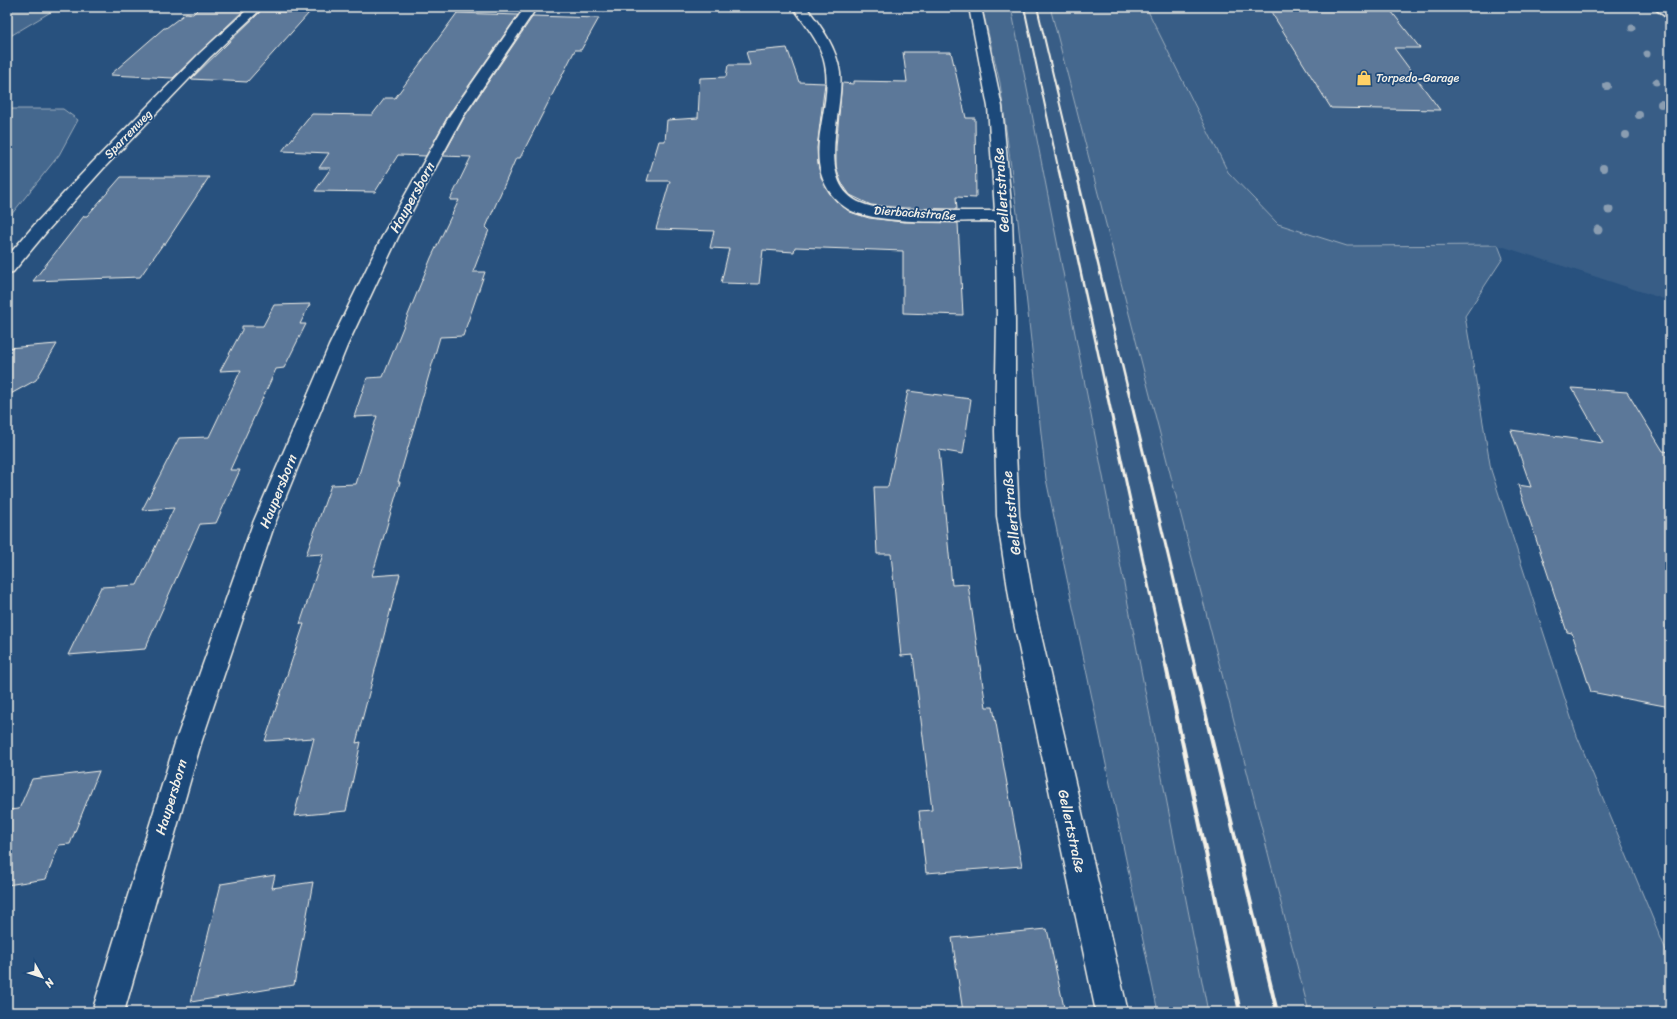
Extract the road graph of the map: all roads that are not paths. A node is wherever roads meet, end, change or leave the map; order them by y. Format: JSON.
{"nodes":[{"id":1,"x":257,"y":7,"type":"edge"},
{"id":2,"x":530,"y":7,"type":"edge"},
{"id":3,"x":799,"y":7,"type":"edge"},
{"id":4,"x":975,"y":7,"type":"edge"},
{"id":5,"x":1659,"y":7,"type":"edge"},
{"id":6,"x":1670,"y":14,"type":"edge"},
{"id":7,"x":1004,"y":216,"type":"junction"},
{"id":8,"x":7,"y":268,"type":"edge"},
{"id":9,"x":108,"y":1012,"type":"edge"},
{"id":10,"x":1112,"y":1012,"type":"edge"}],
"edges":[{"from":1,"to":8,"type":"street","name":"Sparrenweg"},
{"from":2,"to":9,"type":"street","name":"Haupersborn"},
{"from":3,"to":7,"type":"street","name":"Dierbachstraße"},
{"from":4,"to":7,"type":"street","name":"Gellertstraße"},
{"from":5,"to":6,"type":"street"},
{"from":7,"to":10,"type":"street","name":"Gellertstraße"}]}
